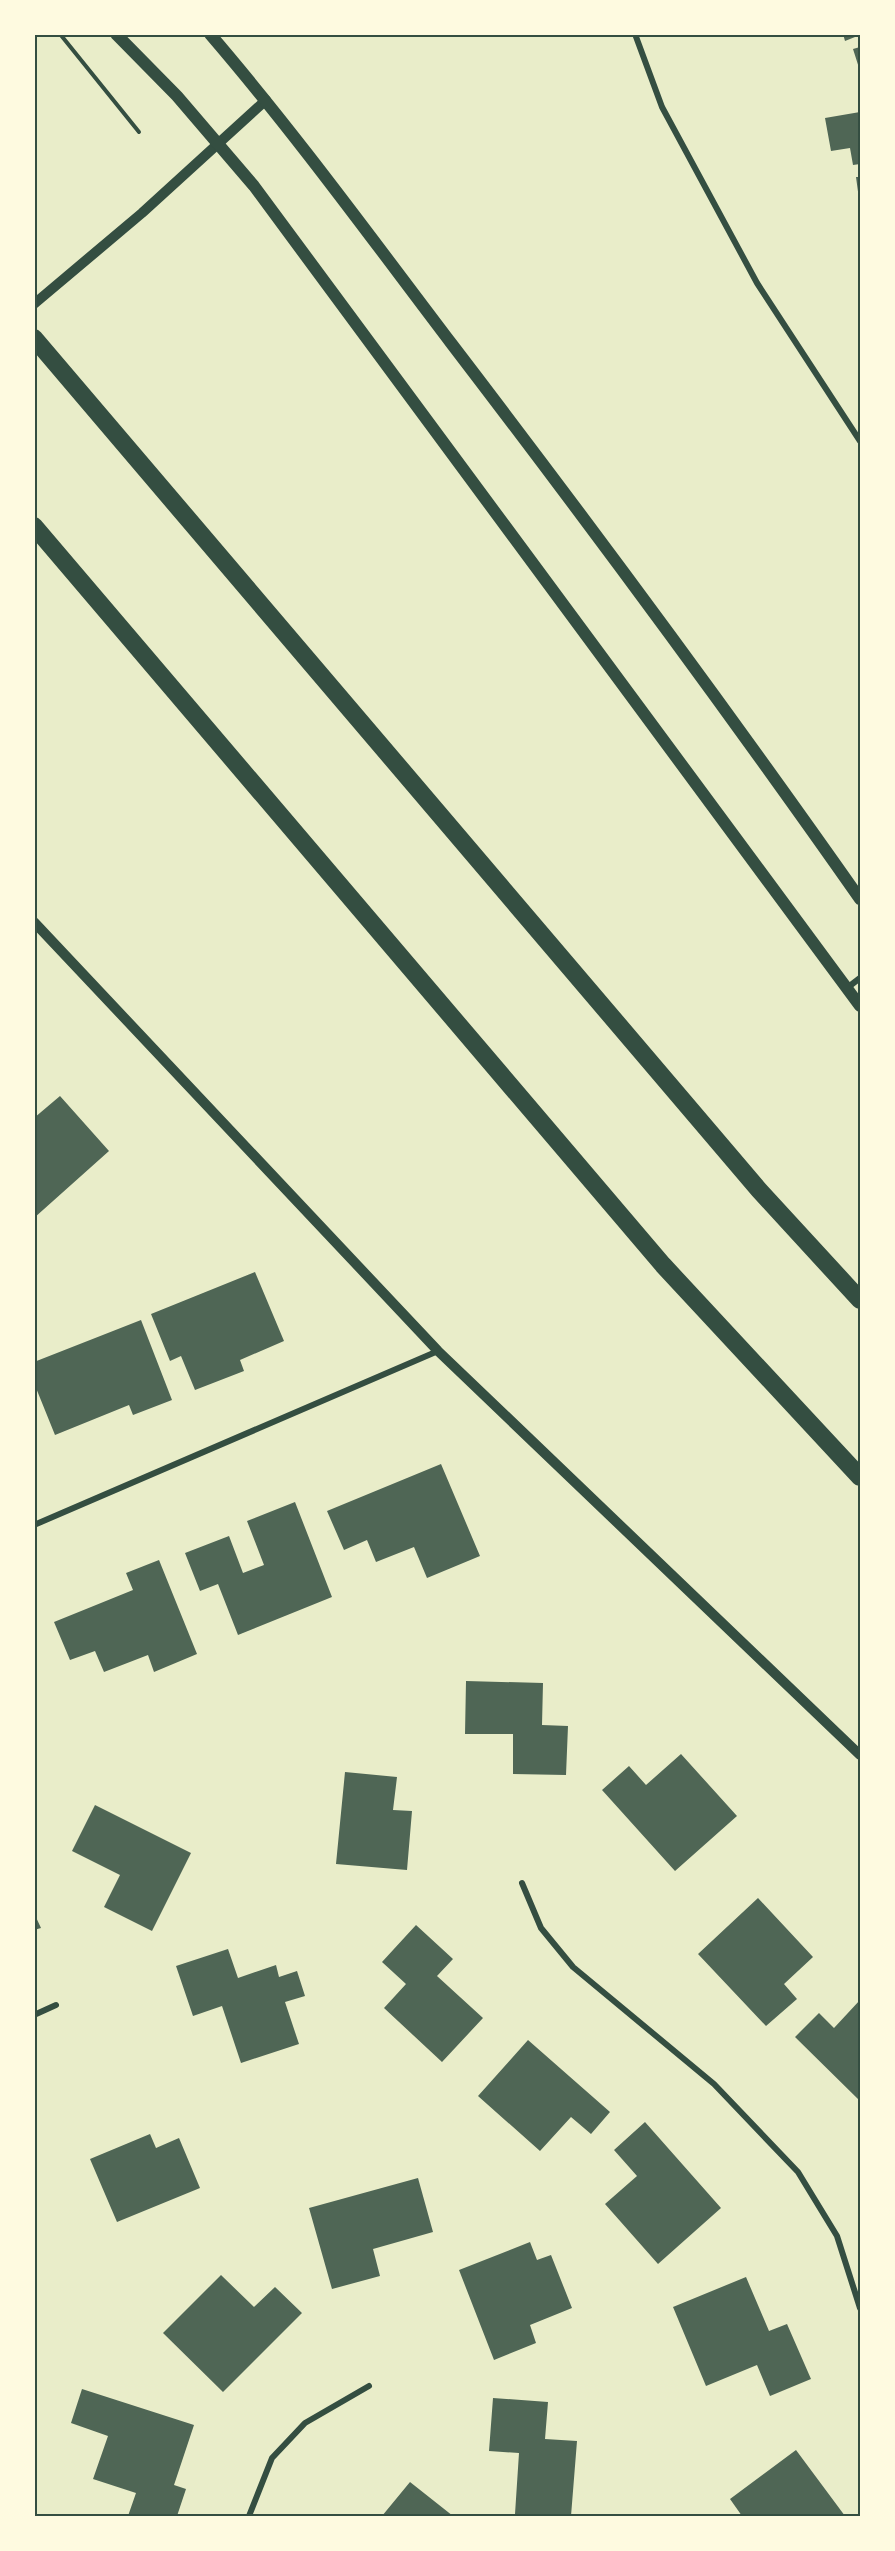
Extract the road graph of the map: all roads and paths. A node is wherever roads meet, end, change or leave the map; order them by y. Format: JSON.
{"nodes":[{"id":1,"x":60,"y":34,"type":"edge"},
{"id":2,"x":116,"y":34,"type":"edge"},
{"id":3,"x":210,"y":34,"type":"edge"},
{"id":4,"x":635,"y":34,"type":"edge"},
{"id":5,"x":266,"y":100,"type":"junction"},
{"id":6,"x":139,"y":132,"type":"dead end"},
{"id":7,"x":218,"y":142,"type":"junction"},
{"id":8,"x":34,"y":304,"type":"edge"},
{"id":9,"x":34,"y":338,"type":"edge"},
{"id":10,"x":861,"y":441,"type":"edge"},
{"id":11,"x":34,"y":526,"type":"edge"},
{"id":12,"x":861,"y":899,"type":"edge"},
{"id":13,"x":34,"y":922,"type":"edge"},
{"id":14,"x":861,"y":978,"type":"edge"},
{"id":15,"x":847,"y":988,"type":"junction"},
{"id":16,"x":861,"y":1006,"type":"edge"},
{"id":17,"x":861,"y":1299,"type":"edge"},
{"id":18,"x":438,"y":1351,"type":"junction"},
{"id":19,"x":861,"y":1477,"type":"edge"},
{"id":20,"x":34,"y":1525,"type":"edge"},
{"id":21,"x":861,"y":1755,"type":"edge"},
{"id":22,"x":522,"y":1883,"type":"dead end"},
{"id":23,"x":56,"y":2005,"type":"dead end"},
{"id":24,"x":34,"y":2014,"type":"edge"},
{"id":25,"x":861,"y":2308,"type":"edge"},
{"id":26,"x":369,"y":2386,"type":"dead end"},
{"id":27,"x":249,"y":2517,"type":"edge"}],
"edges":[{"from":1,"to":6,"type":"path"},
{"from":2,"to":7,"type":"main road"},
{"from":3,"to":5,"type":"main road"},
{"from":4,"to":10,"type":"street"},
{"from":5,"to":7,"type":"street"},
{"from":5,"to":12,"type":"main road"},
{"from":7,"to":8,"type":"street"},
{"from":7,"to":15,"type":"main road"},
{"from":9,"to":17,"type":"highway"},
{"from":11,"to":19,"type":"highway"},
{"from":13,"to":18,"type":"street"},
{"from":14,"to":15,"type":"street"},
{"from":15,"to":16,"type":"main road"},
{"from":18,"to":20,"type":"street"},
{"from":18,"to":21,"type":"street"},
{"from":22,"to":25,"type":"street"},
{"from":23,"to":24,"type":"street"},
{"from":26,"to":27,"type":"street"}]}
